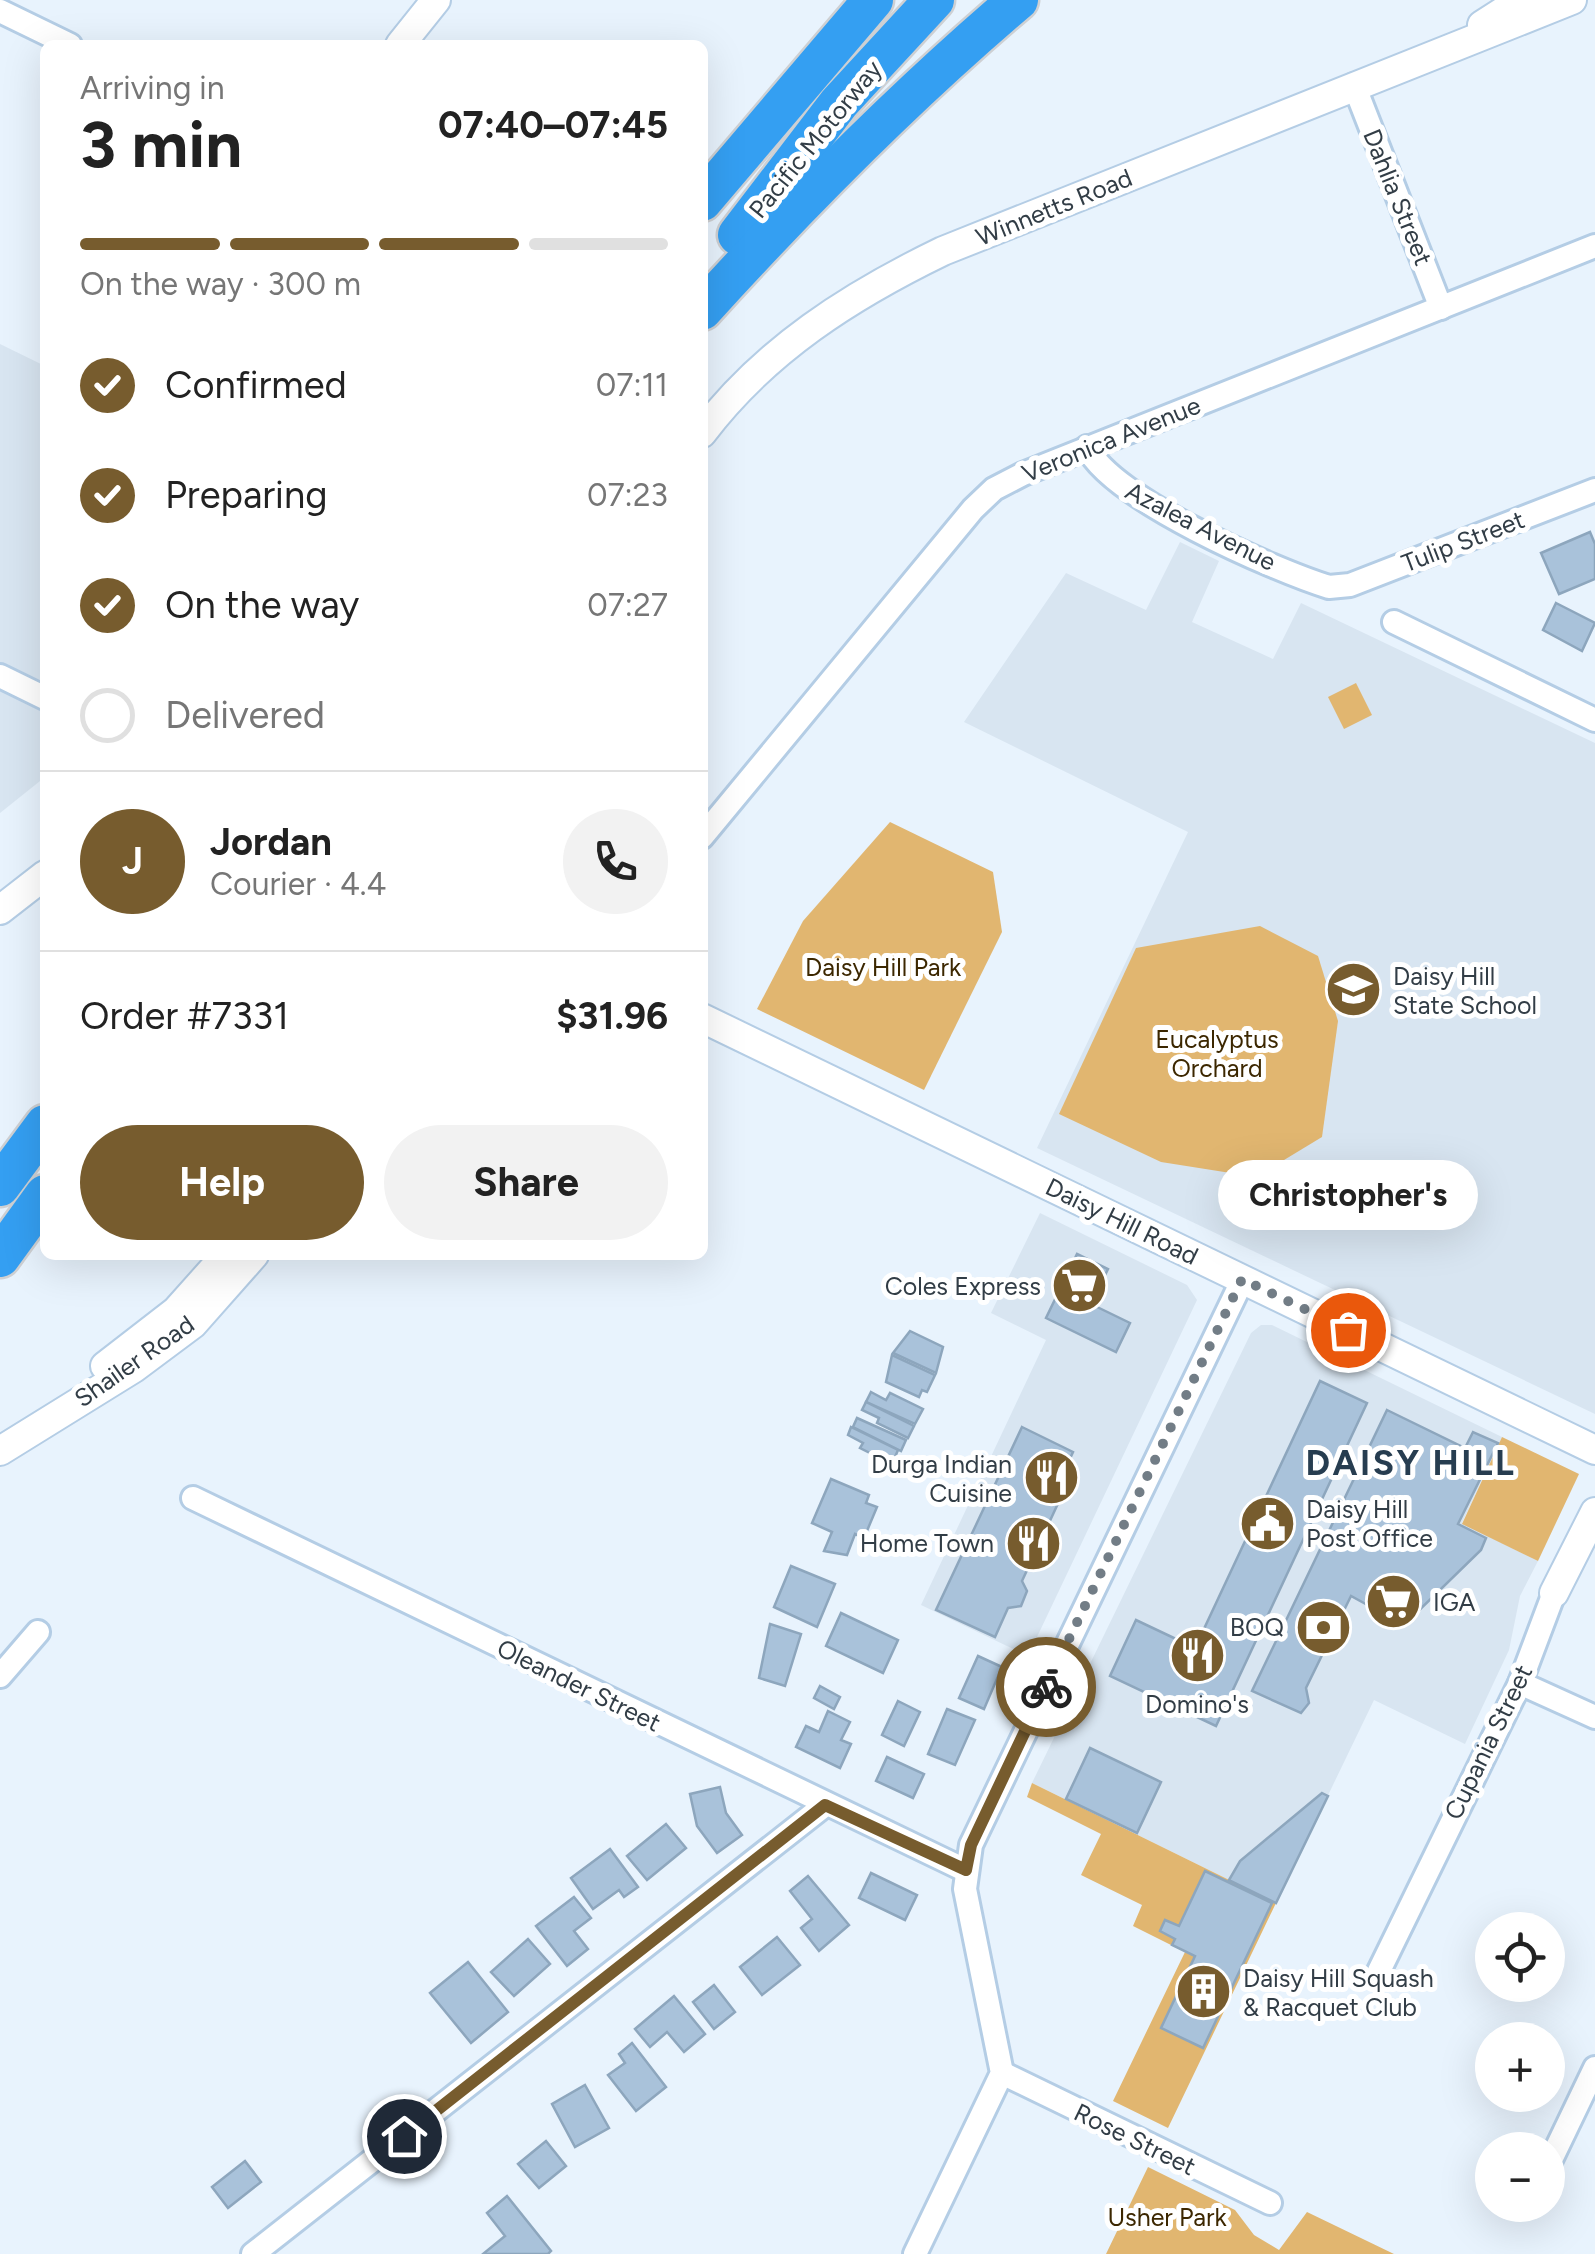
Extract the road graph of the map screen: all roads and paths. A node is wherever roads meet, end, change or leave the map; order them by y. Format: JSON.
{"nodes":[{"id":1,"x":436,"y":0,"type":"edge"},
{"id":2,"x":872,"y":0,"type":"edge"},
{"id":3,"x":934,"y":0,"type":"edge"},
{"id":4,"x":1018,"y":0,"type":"edge"},
{"id":5,"x":1521,"y":0,"type":"edge"},
{"id":6,"x":1572,"y":0,"type":"edge"},
{"id":7,"x":0,"y":11,"type":"edge"},
{"id":8,"x":60,"y":40,"type":"edge"},
{"id":9,"x":404,"y":40,"type":"edge"},
{"id":10,"x":1447,"y":47,"type":"junction"},
{"id":11,"x":1354,"y":85,"type":"junction"},
{"id":12,"x":708,"y":194,"type":"edge"},
{"id":13,"x":1595,"y":246,"type":"edge"},
{"id":14,"x":708,"y":275,"type":"edge"},
{"id":15,"x":708,"y":303,"type":"edge"},
{"id":16,"x":1442,"y":308,"type":"junction"},
{"id":17,"x":708,"y":427,"type":"edge"},
{"id":18,"x":1087,"y":448,"type":"junction"},
{"id":19,"x":1595,"y":490,"type":"edge"},
{"id":20,"x":1329,"y":586,"type":"joint"},
{"id":21,"x":1394,"y":622,"type":"dead end"},
{"id":22,"x":0,"y":676,"type":"edge"},
{"id":23,"x":40,"y":696,"type":"edge"},
{"id":24,"x":1595,"y":720,"type":"edge"},
{"id":25,"x":708,"y":830,"type":"edge"},
{"id":26,"x":40,"y":879,"type":"edge"},
{"id":27,"x":0,"y":910,"type":"edge"},
{"id":28,"x":708,"y":1021,"type":"edge"},
{"id":29,"x":40,"y":1132,"type":"edge"},
{"id":30,"x":0,"y":1186,"type":"edge"},
{"id":31,"x":40,"y":1202,"type":"edge"},
{"id":32,"x":0,"y":1257,"type":"edge"},
{"id":33,"x":222,"y":1260,"type":"edge"},
{"id":34,"x":250,"y":1260,"type":"edge"},
{"id":35,"x":1242,"y":1279,"type":"junction"},
{"id":36,"x":0,"y":1435,"type":"edge"},
{"id":37,"x":1595,"y":1450,"type":"edge"},
{"id":38,"x":0,"y":1452,"type":"edge"},
{"id":39,"x":193,"y":1498,"type":"dead end"},
{"id":40,"x":1595,"y":1512,"type":"edge"},
{"id":41,"x":1554,"y":1593,"type":"joint"},
{"id":42,"x":38,"y":1632,"type":"dead end"},
{"id":43,"x":0,"y":1676,"type":"edge"},
{"id":44,"x":1520,"y":1682,"type":"junction"},
{"id":45,"x":1595,"y":1718,"type":"edge"},
{"id":46,"x":825,"y":1805,"type":"junction"},
{"id":47,"x":966,"y":1870,"type":"junction"},
{"id":48,"x":1379,"y":1971,"type":"dead end"},
{"id":49,"x":1595,"y":2068,"type":"edge"},
{"id":50,"x":1002,"y":2074,"type":"junction"},
{"id":51,"x":1564,"y":2132,"type":"edge"},
{"id":52,"x":1270,"y":2203,"type":"dead end"},
{"id":53,"x":254,"y":2254,"type":"edge"},
{"id":54,"x":915,"y":2254,"type":"edge"}],
"edges":[{"from":1,"to":9,"type":"street"},
{"from":2,"to":12,"type":"highway","name":"Pacific Motorway"},
{"from":3,"to":14,"type":"highway","name":"Pacific Motorway"},
{"from":4,"to":15,"type":"highway"},
{"from":5,"to":10,"type":"street","name":"Winnetts Road"},
{"from":6,"to":10,"type":"street","name":"Winnetts Road"},
{"from":7,"to":8,"type":"street"},
{"from":10,"to":11,"type":"street","name":"Winnetts Road"},
{"from":11,"to":16,"type":"street","name":"Dahlia Street"},
{"from":11,"to":17,"type":"street","name":"Winnetts Road"},
{"from":13,"to":16,"type":"street","name":"Veronica Avenue"},
{"from":16,"to":18,"type":"street","name":"Veronica Avenue"},
{"from":18,"to":20,"type":"street","name":"Azalea Avenue"},
{"from":18,"to":25,"type":"street","name":"Veronica Avenue"},
{"from":19,"to":20,"type":"street","name":"Tulip Street"},
{"from":21,"to":24,"type":"street"},
{"from":22,"to":23,"type":"street"},
{"from":26,"to":27,"type":"street"},
{"from":28,"to":35,"type":"street","name":"Daisy Hill Road"},
{"from":29,"to":30,"type":"highway"},
{"from":31,"to":32,"type":"highway"},
{"from":33,"to":36,"type":"street","name":"Shailer Road"},
{"from":34,"to":38,"type":"street","name":"Shailer Road"},
{"from":35,"to":37,"type":"street","name":"Daisy Hill Road"},
{"from":35,"to":47,"type":"street"},
{"from":39,"to":46,"type":"street","name":"Oleander Street"},
{"from":40,"to":41,"type":"street","name":"Cupania Street"},
{"from":41,"to":44,"type":"street","name":"Cupania Street"},
{"from":42,"to":43,"type":"street"},
{"from":44,"to":45,"type":"street"},
{"from":44,"to":48,"type":"street","name":"Cupania Street"},
{"from":46,"to":47,"type":"street","name":"Oleander Street"},
{"from":46,"to":53,"type":"street"},
{"from":47,"to":50,"type":"street"},
{"from":49,"to":51,"type":"street"},
{"from":50,"to":52,"type":"street","name":"Rose Street"},
{"from":50,"to":54,"type":"street"}]}
